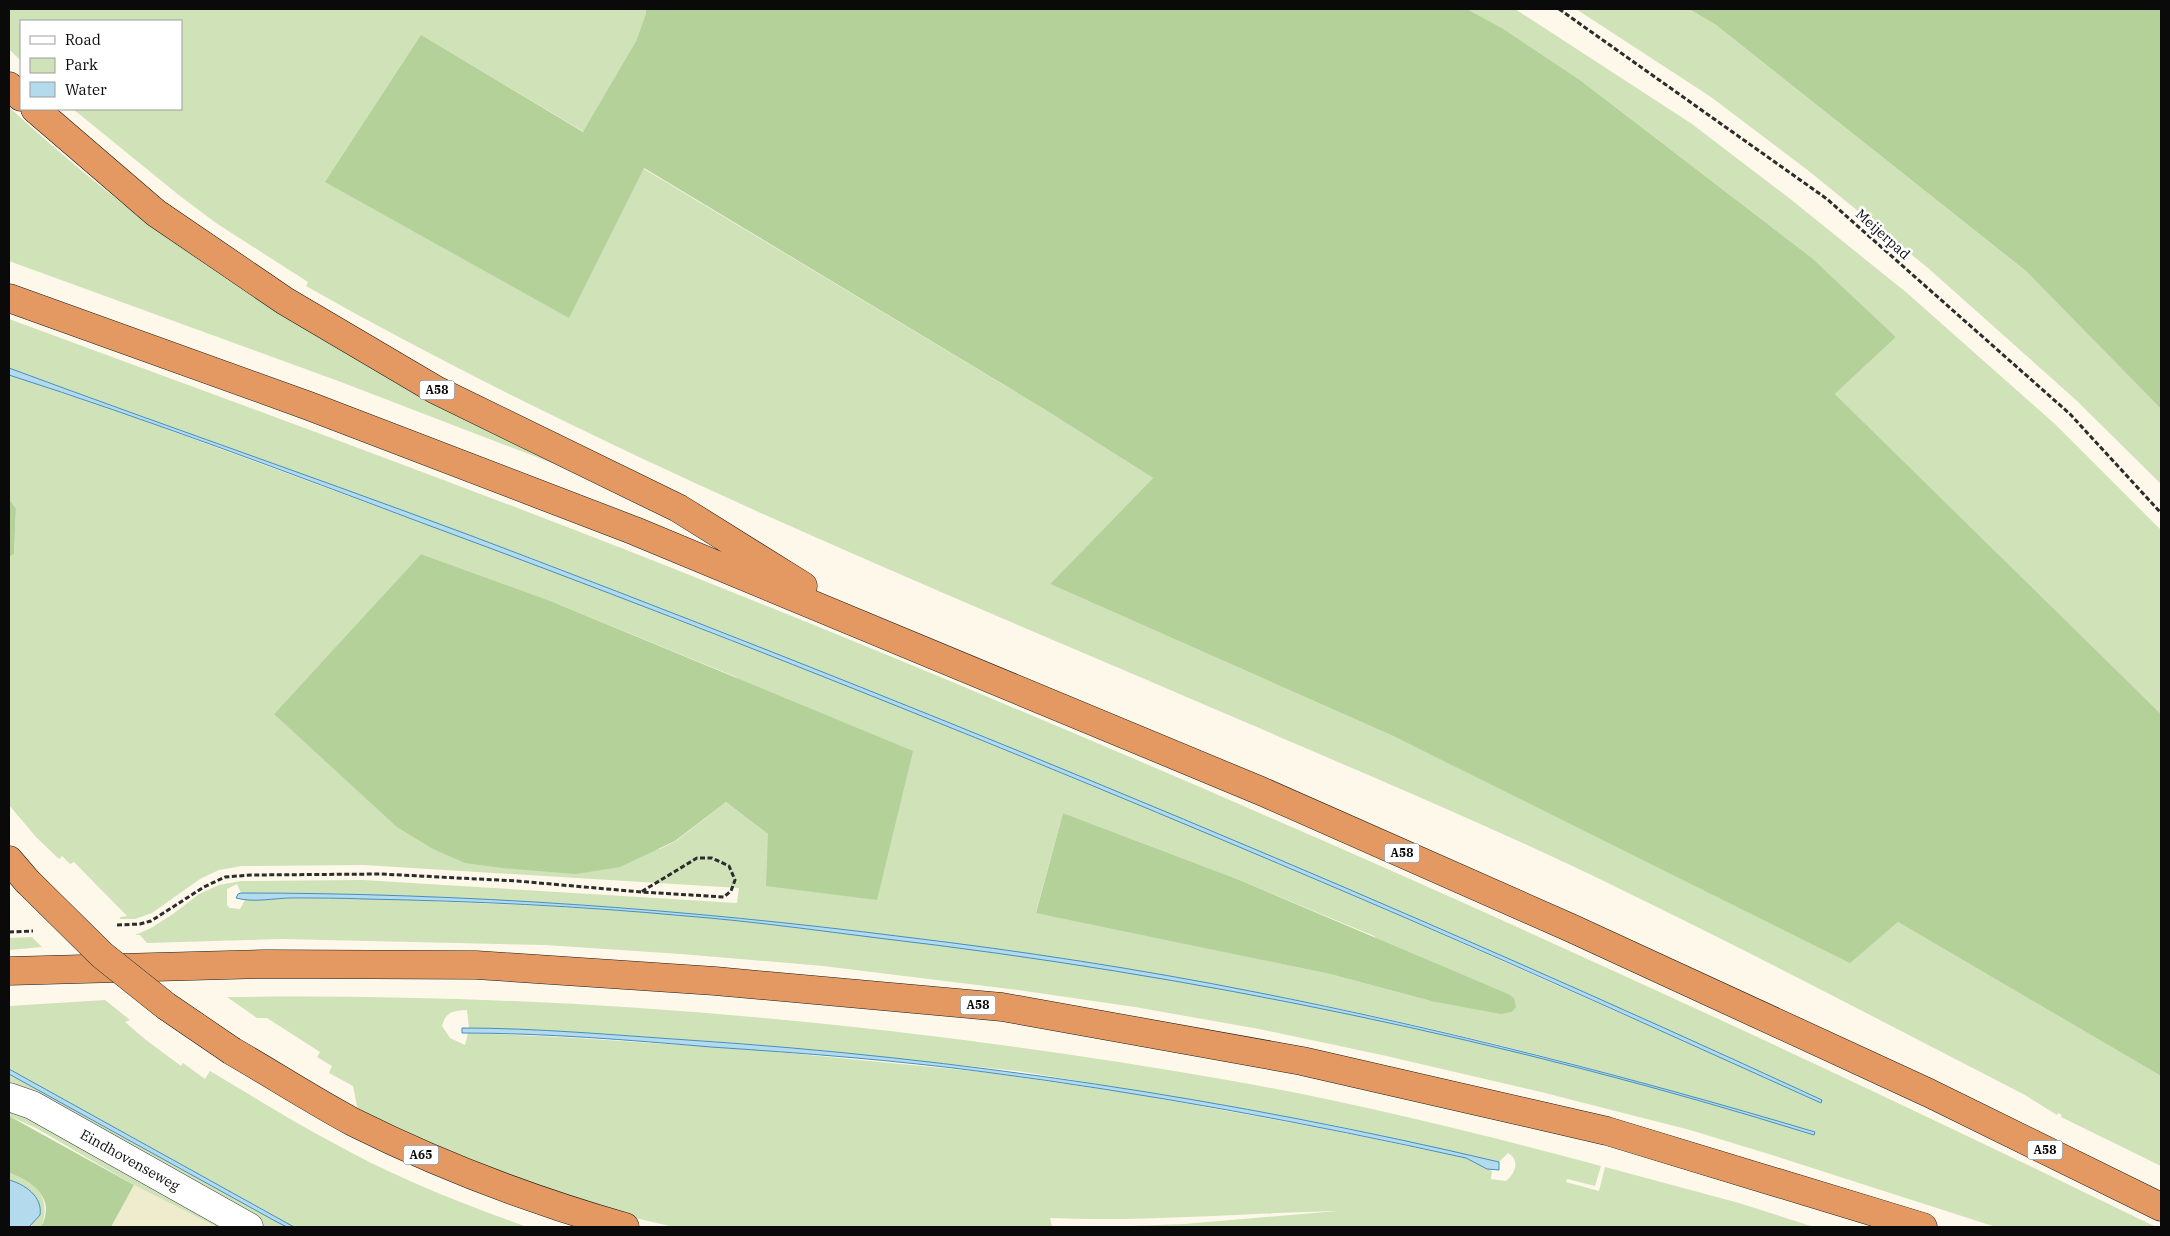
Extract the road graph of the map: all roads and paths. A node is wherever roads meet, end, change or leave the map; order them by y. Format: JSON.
{"nodes":[{"id":1,"x":1559,"y":9,"type":"edge"},
{"id":2,"x":9,"y":86,"type":"edge"},
{"id":3,"x":20,"y":96,"type":"edge"},
{"id":4,"x":36,"y":110,"type":"edge"},
{"id":5,"x":9,"y":298,"type":"edge"},
{"id":6,"x":2161,"y":513,"type":"edge"},
{"id":7,"x":868,"y":627,"type":"junction"},
{"id":8,"x":9,"y":860,"type":"edge"},
{"id":9,"x":641,"y":892,"type":"junction"},
{"id":10,"x":110,"y":926,"type":"dead end"},
{"id":11,"x":40,"y":931,"type":"dead end"},
{"id":12,"x":9,"y":932,"type":"edge"},
{"id":13,"x":9,"y":971,"type":"edge"},
{"id":14,"x":9,"y":1097,"type":"edge"},
{"id":15,"x":2161,"y":1207,"type":"edge"},
{"id":16,"x":249,"y":1227,"type":"edge"},
{"id":17,"x":625,"y":1227,"type":"edge"},
{"id":18,"x":1923,"y":1227,"type":"edge"}],
"edges":[{"from":1,"to":6,"type":"path","name":"Meijerpad"},
{"from":2,"to":3,"type":"highway"},
{"from":4,"to":7,"type":"highway","number":"A58"},
{"from":5,"to":7,"type":"highway","number":"A58"},
{"from":7,"to":15,"type":"highway","number":"A58"},
{"from":8,"to":17,"type":"highway","number":"A65","bridge":true},
{"from":9,"to":9,"type":"path"},
{"from":9,"to":10,"type":"path"},
{"from":11,"to":12,"type":"path"},
{"from":13,"to":18,"type":"highway","number":"A58"},
{"from":14,"to":16,"type":"street","name":"Eindhovenseweg"}]}
